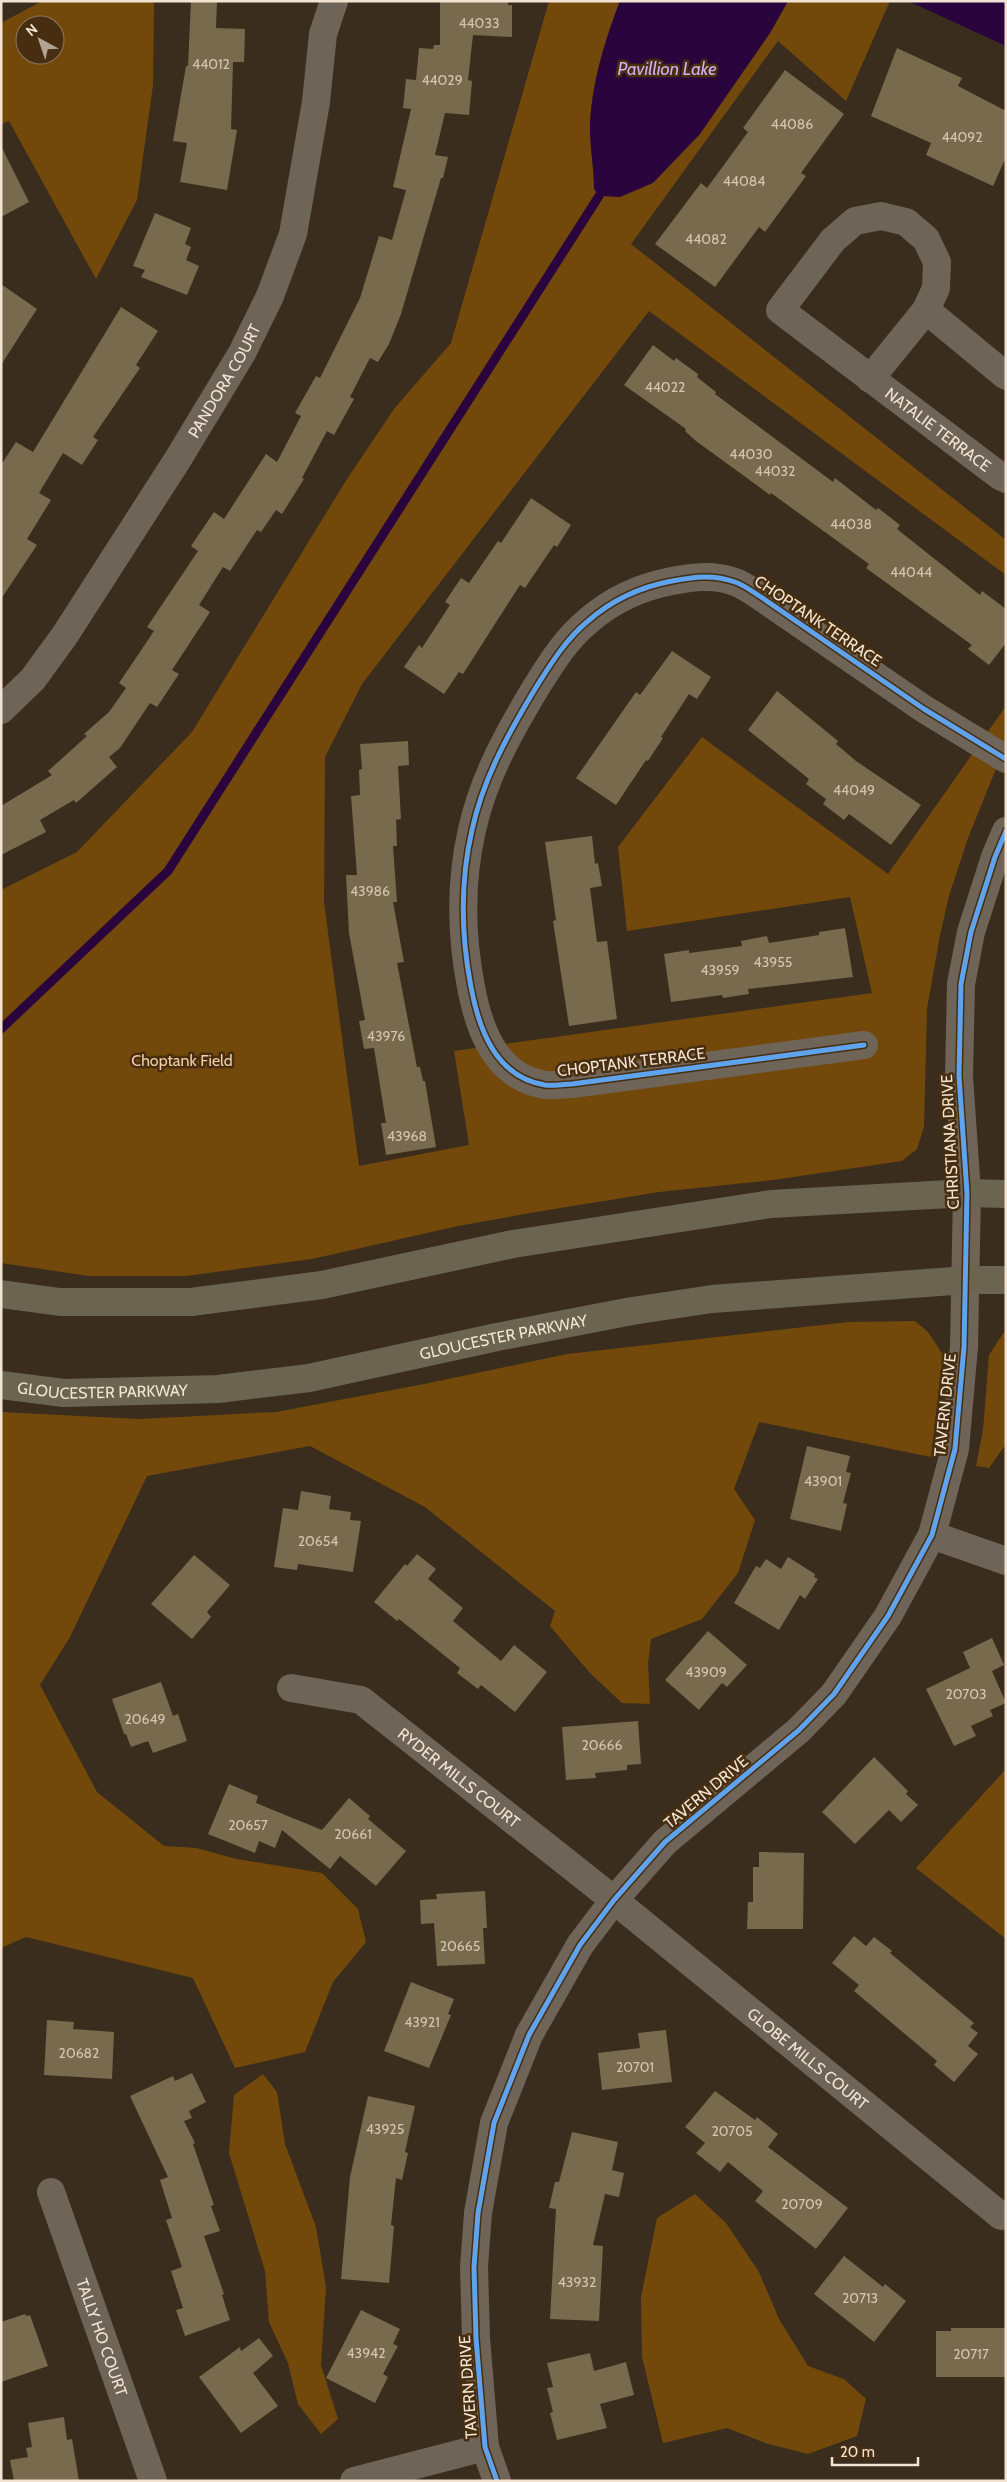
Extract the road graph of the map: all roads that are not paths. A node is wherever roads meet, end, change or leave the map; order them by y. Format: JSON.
{"nodes":[{"id":1,"x":334,"y":1,"type":"edge"},
{"id":2,"x":926,"y":310,"type":"junction"},
{"id":3,"x":1006,"y":376,"type":"edge"},
{"id":4,"x":870,"y":379,"type":"junction"},
{"id":5,"x":1006,"y":479,"type":"edge"},
{"id":6,"x":1,"y":710,"type":"edge"},
{"id":7,"x":1006,"y":758,"type":"edge"},
{"id":8,"x":1006,"y":831,"type":"edge"},
{"id":9,"x":864,"y":1045,"type":"dead end"},
{"id":10,"x":967,"y":1193,"type":"junction"},
{"id":11,"x":1006,"y":1194,"type":"edge"},
{"id":12,"x":966,"y":1280,"type":"junction"},
{"id":13,"x":1006,"y":1280,"type":"edge"},
{"id":14,"x":1,"y":1294,"type":"edge"},
{"id":15,"x":1,"y":1385,"type":"edge"},
{"id":16,"x":932,"y":1535,"type":"junction"},
{"id":17,"x":1006,"y":1561,"type":"edge"},
{"id":18,"x":291,"y":1688,"type":"dead end"},
{"id":19,"x":614,"y":1900,"type":"junction"},
{"id":20,"x":51,"y":2192,"type":"dead end"},
{"id":21,"x":1001,"y":2216,"type":"dead end"},
{"id":22,"x":485,"y":2447,"type":"junction"},
{"id":23,"x":153,"y":2481,"type":"edge"},
{"id":24,"x":354,"y":2481,"type":"edge"},
{"id":25,"x":497,"y":2481,"type":"edge"}],
"edges":[{"from":1,"to":6,"type":"street","name":"PANDORA COURT"},
{"from":2,"to":3,"type":"street"},
{"from":2,"to":4,"type":"street","name":"NATALIE TERRACE"},
{"from":2,"to":4,"type":"street","name":"NATALIE TERRACE"},
{"from":4,"to":5,"type":"street","name":"NATALIE TERRACE"},
{"from":7,"to":9,"type":"street","name":"CHOPTANK TERRACE"},
{"from":8,"to":10,"type":"street","name":"CHRISTIANA DRIVE"},
{"from":10,"to":11,"type":"main road"},
{"from":10,"to":12,"type":"street","name":"CHRISTIANA DRIVE"},
{"from":10,"to":14,"type":"main road"},
{"from":12,"to":13,"type":"main road","name":"GLOUCESTER PARKWAY"},
{"from":12,"to":15,"type":"main road","name":"GLOUCESTER PARKWAY"},
{"from":12,"to":16,"type":"street","name":"TAVERN DRIVE"},
{"from":16,"to":17,"type":"street"},
{"from":16,"to":19,"type":"street","name":"TAVERN DRIVE"},
{"from":18,"to":19,"type":"street","name":"RYDER MILLS COURT"},
{"from":19,"to":21,"type":"street","name":"GLOBE MILLS COURT"},
{"from":19,"to":22,"type":"street","name":"TAVERN DRIVE"},
{"from":20,"to":23,"type":"street","name":"TALLY HO COURT"},
{"from":22,"to":24,"type":"street"},
{"from":22,"to":25,"type":"street","name":"TAVERN DRIVE"}]}
